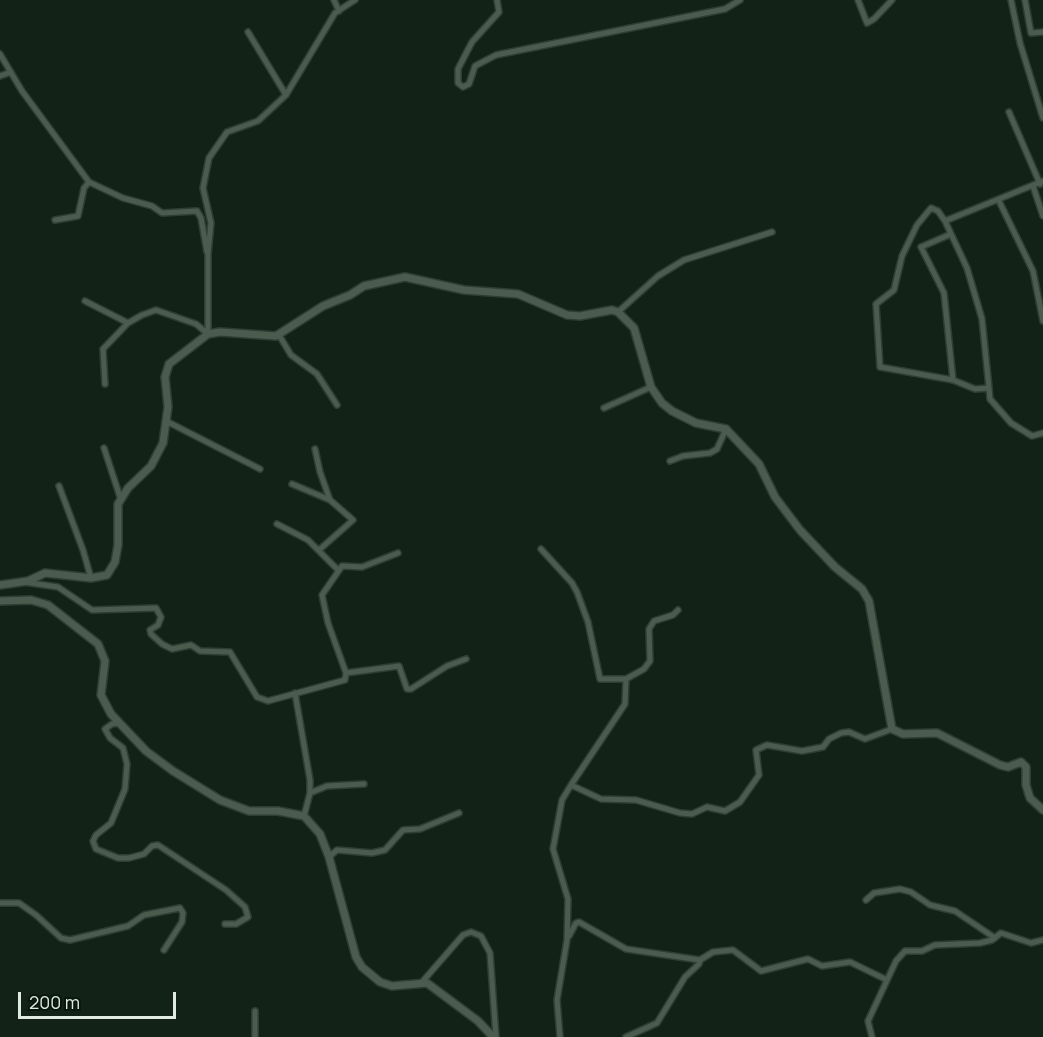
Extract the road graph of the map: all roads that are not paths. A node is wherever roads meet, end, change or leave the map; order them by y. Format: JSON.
{"nodes":[{"id":1,"x":334,"y":0,"type":"edge"},
{"id":2,"x":354,"y":0,"type":"edge"},
{"id":3,"x":497,"y":0,"type":"edge"},
{"id":4,"x":740,"y":0,"type":"edge"},
{"id":5,"x":858,"y":0,"type":"edge"},
{"id":6,"x":892,"y":0,"type":"edge"},
{"id":7,"x":1011,"y":0,"type":"edge"},
{"id":8,"x":1025,"y":0,"type":"edge"},
{"id":9,"x":339,"y":11,"type":"junction"},
{"id":10,"x":248,"y":32,"type":"dead end"},
{"id":11,"x":1043,"y":32,"type":"edge"},
{"id":12,"x":0,"y":54,"type":"edge"},
{"id":13,"x":11,"y":72,"type":"junction"},
{"id":14,"x":0,"y":76,"type":"edge"},
{"id":15,"x":286,"y":95,"type":"junction"},
{"id":16,"x":1009,"y":112,"type":"dead end"},
{"id":17,"x":1043,"y":118,"type":"edge"},
{"id":18,"x":88,"y":182,"type":"junction"},
{"id":19,"x":1041,"y":182,"type":"edge"},
{"id":20,"x":1033,"y":186,"type":"junction"},
{"id":21,"x":999,"y":201,"type":"junction"},
{"id":22,"x":1043,"y":216,"type":"edge"},
{"id":23,"x":55,"y":220,"type":"dead end"},
{"id":24,"x":945,"y":221,"type":"junction"},
{"id":25,"x":772,"y":232,"type":"dead end"},
{"id":26,"x":951,"y":234,"type":"junction"},
{"id":27,"x":208,"y":254,"type":"junction"},
{"id":28,"x":85,"y":301,"type":"dead end"},
{"id":29,"x":618,"y":312,"type":"junction"},
{"id":30,"x":1043,"y":321,"type":"edge"},
{"id":31,"x":128,"y":323,"type":"junction"},
{"id":32,"x":208,"y":334,"type":"junction"},
{"id":33,"x":279,"y":335,"type":"junction"},
{"id":34,"x":953,"y":380,"type":"junction"},
{"id":35,"x":105,"y":384,"type":"dead end"},
{"id":36,"x":651,"y":387,"type":"junction"},
{"id":37,"x":989,"y":388,"type":"junction"},
{"id":38,"x":337,"y":405,"type":"dead end"},
{"id":39,"x":604,"y":408,"type":"dead end"},
{"id":40,"x":166,"y":421,"type":"junction"},
{"id":41,"x":726,"y":429,"type":"junction"},
{"id":42,"x":1043,"y":433,"type":"edge"},
{"id":43,"x":104,"y":448,"type":"dead end"},
{"id":44,"x":315,"y":449,"type":"dead end"},
{"id":45,"x":670,"y":461,"type":"dead end"},
{"id":46,"x":260,"y":469,"type":"dead end"},
{"id":47,"x":292,"y":484,"type":"dead end"},
{"id":48,"x":59,"y":486,"type":"dead end"},
{"id":49,"x":121,"y":500,"type":"junction"},
{"id":50,"x":330,"y":500,"type":"junction"},
{"id":51,"x":277,"y":524,"type":"dead end"},
{"id":52,"x":541,"y":549,"type":"dead end"},
{"id":53,"x":319,"y":550,"type":"junction"},
{"id":54,"x":398,"y":553,"type":"dead end"},
{"id":55,"x":338,"y":570,"type":"junction"},
{"id":56,"x":91,"y":578,"type":"junction"},
{"id":57,"x":22,"y":582,"type":"junction"},
{"id":58,"x":0,"y":585,"type":"edge"},
{"id":59,"x":0,"y":601,"type":"edge"},
{"id":60,"x":678,"y":610,"type":"dead end"},
{"id":61,"x":466,"y":659,"type":"dead end"},
{"id":62,"x":346,"y":673,"type":"junction"},
{"id":63,"x":626,"y":680,"type":"junction"},
{"id":64,"x":295,"y":693,"type":"junction"},
{"id":65,"x":119,"y":723,"type":"junction"},
{"id":66,"x":892,"y":729,"type":"junction"},
{"id":67,"x":364,"y":784,"type":"dead end"},
{"id":68,"x":571,"y":785,"type":"junction"},
{"id":69,"x":310,"y":793,"type":"junction"},
{"id":70,"x":1043,"y":810,"type":"edge"},
{"id":71,"x":459,"y":813,"type":"dead end"},
{"id":72,"x":304,"y":816,"type":"junction"},
{"id":73,"x":329,"y":857,"type":"junction"},
{"id":74,"x":866,"y":900,"type":"dead end"},
{"id":75,"x":0,"y":903,"type":"edge"},
{"id":76,"x":225,"y":924,"type":"dead end"},
{"id":77,"x":995,"y":938,"type":"junction"},
{"id":78,"x":567,"y":940,"type":"junction"},
{"id":79,"x":1043,"y":940,"type":"edge"},
{"id":80,"x":164,"y":950,"type":"dead end"},
{"id":81,"x":700,"y":960,"type":"junction"},
{"id":82,"x":888,"y":980,"type":"junction"},
{"id":83,"x":423,"y":981,"type":"junction"},
{"id":84,"x":255,"y":1011,"type":"dead end"},
{"id":85,"x":255,"y":1037,"type":"edge"},
{"id":86,"x":494,"y":1037,"type":"edge"},
{"id":87,"x":560,"y":1037,"type":"edge"},
{"id":88,"x":626,"y":1037,"type":"edge"},
{"id":89,"x":872,"y":1037,"type":"edge"}],
"edges":[{"from":1,"to":9,"type":"street"},
{"from":2,"to":9,"type":"street"},
{"from":3,"to":4,"type":"street"},
{"from":5,"to":6,"type":"street"},
{"from":7,"to":17,"type":"street"},
{"from":8,"to":11,"type":"street"},
{"from":9,"to":15,"type":"street"},
{"from":10,"to":15,"type":"street"},
{"from":12,"to":13,"type":"street"},
{"from":13,"to":14,"type":"street"},
{"from":13,"to":18,"type":"street"},
{"from":15,"to":27,"type":"street"},
{"from":16,"to":19,"type":"street"},
{"from":18,"to":23,"type":"street"},
{"from":18,"to":27,"type":"street"},
{"from":19,"to":20,"type":"street"},
{"from":20,"to":21,"type":"street"},
{"from":20,"to":22,"type":"street"},
{"from":21,"to":24,"type":"street"},
{"from":21,"to":30,"type":"street"},
{"from":24,"to":26,"type":"street"},
{"from":24,"to":34,"type":"street"},
{"from":25,"to":29,"type":"street"},
{"from":26,"to":34,"type":"street"},
{"from":26,"to":37,"type":"street"},
{"from":27,"to":32,"type":"street"},
{"from":28,"to":31,"type":"street"},
{"from":29,"to":33,"type":"street"},
{"from":29,"to":36,"type":"street"},
{"from":31,"to":32,"type":"street"},
{"from":31,"to":35,"type":"street"},
{"from":32,"to":33,"type":"street"},
{"from":32,"to":40,"type":"street"},
{"from":33,"to":38,"type":"street"},
{"from":34,"to":37,"type":"street"},
{"from":36,"to":39,"type":"street"},
{"from":36,"to":41,"type":"street"},
{"from":37,"to":42,"type":"street"},
{"from":40,"to":46,"type":"street"},
{"from":40,"to":49,"type":"street"},
{"from":41,"to":45,"type":"street"},
{"from":41,"to":66,"type":"street"},
{"from":43,"to":49,"type":"street"},
{"from":44,"to":50,"type":"street"},
{"from":47,"to":50,"type":"street"},
{"from":48,"to":56,"type":"street"},
{"from":49,"to":56,"type":"street"},
{"from":50,"to":53,"type":"street"},
{"from":51,"to":53,"type":"street"},
{"from":52,"to":63,"type":"street"},
{"from":53,"to":55,"type":"street"},
{"from":54,"to":55,"type":"street"},
{"from":55,"to":62,"type":"street"},
{"from":56,"to":57,"type":"street"},
{"from":57,"to":58,"type":"street"},
{"from":57,"to":64,"type":"street"},
{"from":59,"to":65,"type":"street"},
{"from":60,"to":63,"type":"street"},
{"from":61,"to":62,"type":"street"},
{"from":62,"to":64,"type":"street"},
{"from":63,"to":68,"type":"street"},
{"from":64,"to":69,"type":"street"},
{"from":65,"to":72,"type":"street"},
{"from":65,"to":76,"type":"street"},
{"from":66,"to":68,"type":"street"},
{"from":66,"to":70,"type":"street"},
{"from":67,"to":69,"type":"street"},
{"from":68,"to":78,"type":"street"},
{"from":69,"to":72,"type":"street"},
{"from":71,"to":73,"type":"street"},
{"from":72,"to":73,"type":"street"},
{"from":73,"to":83,"type":"street"},
{"from":74,"to":77,"type":"street"},
{"from":75,"to":80,"type":"street"},
{"from":77,"to":79,"type":"street"},
{"from":77,"to":82,"type":"street"},
{"from":78,"to":81,"type":"street"},
{"from":78,"to":87,"type":"street"},
{"from":81,"to":82,"type":"street"},
{"from":81,"to":88,"type":"street"},
{"from":82,"to":89,"type":"street"},
{"from":83,"to":86,"type":"street"},
{"from":83,"to":86,"type":"street"},
{"from":84,"to":85,"type":"street"}]}
